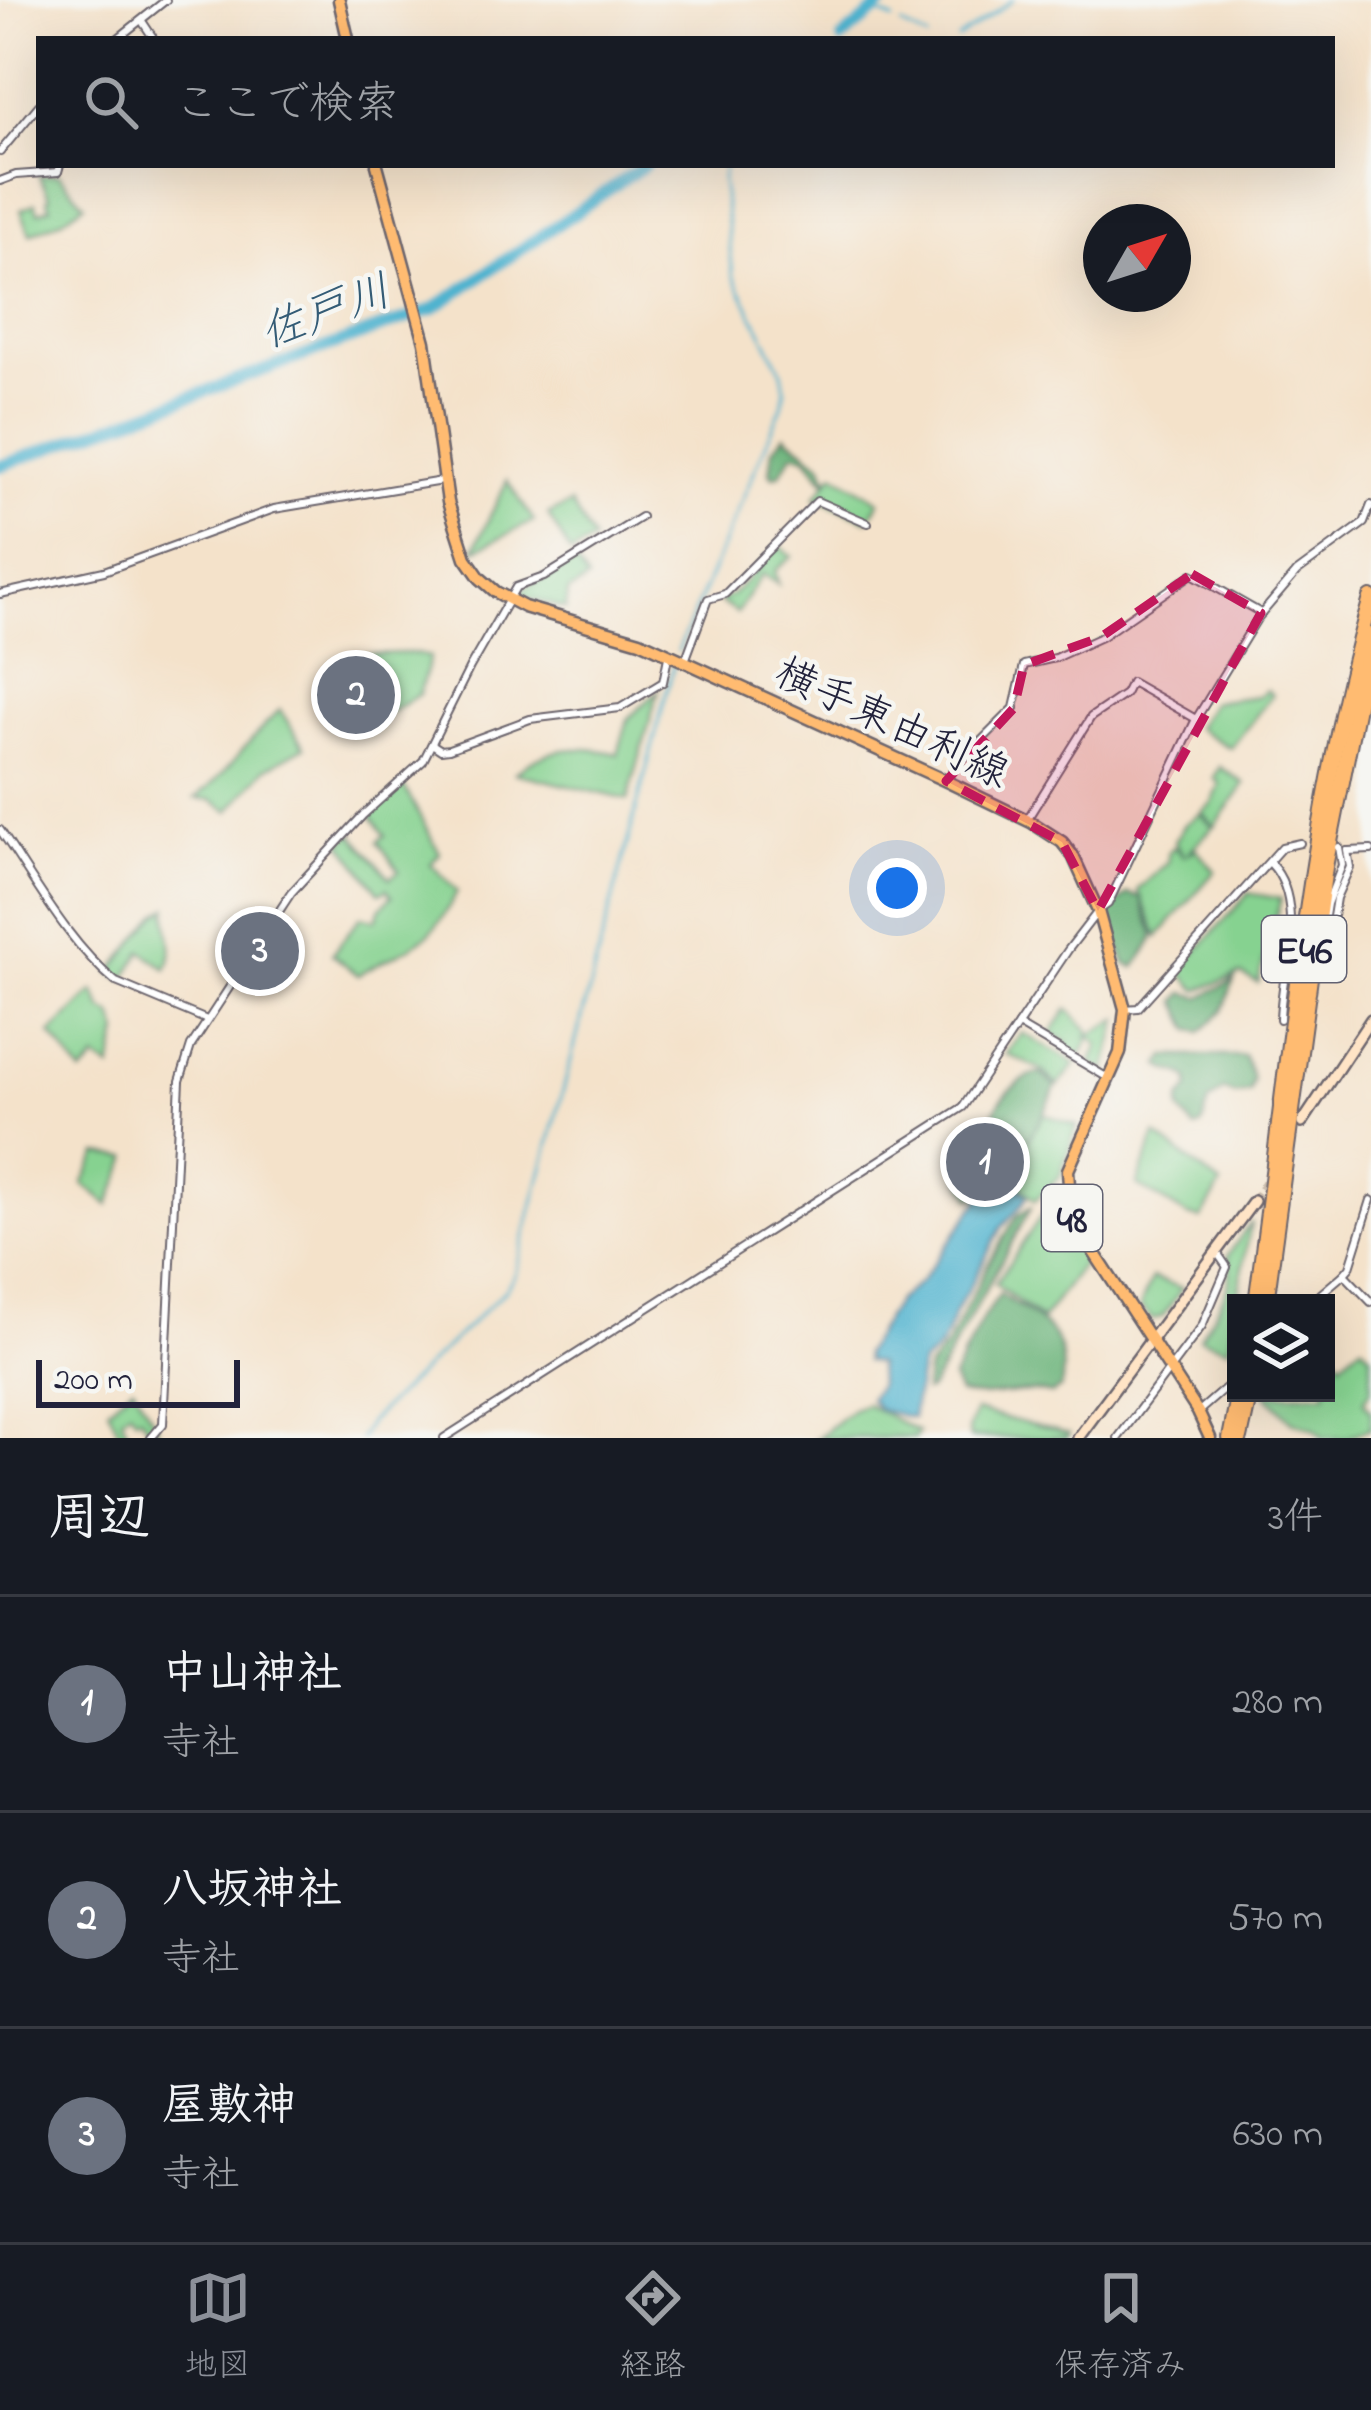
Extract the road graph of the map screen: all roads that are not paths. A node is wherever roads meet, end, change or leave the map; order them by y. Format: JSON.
{"nodes":[{"id":1,"x":166,"y":0,"type":"edge"},
{"id":2,"x":339,"y":0,"type":"edge"},
{"id":3,"x":142,"y":21,"type":"junction"},
{"id":4,"x":121,"y":36,"type":"edge"},
{"id":5,"x":152,"y":36,"type":"edge"},
{"id":6,"x":347,"y":36,"type":"edge"},
{"id":7,"x":36,"y":107,"type":"edge"},
{"id":8,"x":0,"y":151,"type":"edge"},
{"id":9,"x":59,"y":168,"type":"edge"},
{"id":10,"x":377,"y":168,"type":"edge"},
{"id":11,"x":0,"y":182,"type":"edge"},
{"id":12,"x":444,"y":480,"type":"junction"},
{"id":13,"x":1371,"y":505,"type":"edge"},
{"id":14,"x":640,"y":517,"type":"dead end"},
{"id":15,"x":868,"y":524,"type":"dead end"},
{"id":16,"x":0,"y":594,"type":"edge"},
{"id":17,"x":1371,"y":598,"type":"edge"},
{"id":18,"x":507,"y":599,"type":"junction"},
{"id":19,"x":1261,"y":613,"type":"junction"},
{"id":20,"x":1371,"y":636,"type":"edge"},
{"id":21,"x":669,"y":653,"type":"junction"},
{"id":22,"x":685,"y":661,"type":"junction"},
{"id":23,"x":1196,"y":718,"type":"junction"},
{"id":24,"x":432,"y":744,"type":"junction"},
{"id":25,"x":946,"y":781,"type":"junction"},
{"id":26,"x":1026,"y":820,"type":"junction"},
{"id":27,"x":0,"y":830,"type":"edge"},
{"id":28,"x":1300,"y":843,"type":"dead end"},
{"id":29,"x":1371,"y":850,"type":"edge"},
{"id":30,"x":1348,"y":851,"type":"junction"},
{"id":31,"x":1271,"y":864,"type":"junction"},
{"id":32,"x":1098,"y":910,"type":"junction"},
{"id":33,"x":1318,"y":968,"type":"junction"},
{"id":34,"x":1125,"y":1009,"type":"junction"},
{"id":35,"x":1371,"y":1018,"type":"edge"},
{"id":36,"x":1280,"y":1019,"type":"dead end"},
{"id":37,"x":207,"y":1020,"type":"junction"},
{"id":38,"x":1018,"y":1025,"type":"junction"},
{"id":39,"x":1108,"y":1078,"type":"junction"},
{"id":40,"x":1302,"y":1123,"type":"dead end"},
{"id":41,"x":1254,"y":1201,"type":"tunnel mouth"},
{"id":42,"x":1371,"y":1201,"type":"edge"},
{"id":43,"x":1218,"y":1254,"type":"junction"},
{"id":44,"x":1344,"y":1274,"type":"junction"},
{"id":45,"x":1257,"y":1294,"type":"edge"},
{"id":46,"x":1267,"y":1294,"type":"edge"},
{"id":47,"x":1321,"y":1294,"type":"edge"},
{"id":48,"x":1371,"y":1302,"type":"edge"},
{"id":49,"x":1151,"y":1343,"type":"junction"},
{"id":50,"x":1170,"y":1369,"type":"junction"},
{"id":51,"x":1227,"y":1393,"type":"edge"},
{"id":52,"x":1233,"y":1402,"type":"edge"},
{"id":53,"x":1248,"y":1402,"type":"edge"},
{"id":54,"x":1198,"y":1412,"type":"junction"},
{"id":55,"x":161,"y":1435,"type":"edge"},
{"id":56,"x":151,"y":1438,"type":"edge"},
{"id":57,"x":444,"y":1438,"type":"edge"},
{"id":58,"x":1078,"y":1438,"type":"edge"},
{"id":59,"x":1118,"y":1438,"type":"edge"},
{"id":60,"x":1210,"y":1438,"type":"edge"},
{"id":61,"x":1229,"y":1438,"type":"edge"},
{"id":62,"x":1240,"y":1438,"type":"edge"}],
"edges":[{"from":1,"to":3,"type":"street"},
{"from":2,"to":6,"type":"main road"},
{"from":3,"to":4,"type":"street"},
{"from":3,"to":5,"type":"street"},
{"from":7,"to":8,"type":"street"},
{"from":9,"to":11,"type":"street"},
{"from":10,"to":12,"type":"main road","name":"横手東由利線","number":"48"},
{"from":12,"to":16,"type":"street"},
{"from":12,"to":18,"type":"main road","name":"横手東由利線","number":"48"},
{"from":13,"to":19,"type":"street"},
{"from":14,"to":18,"type":"street"},
{"from":15,"to":22,"type":"street"},
{"from":17,"to":45,"type":"highway","number":"E46"},
{"from":18,"to":21,"type":"main road","name":"横手東由利線","number":"48"},
{"from":18,"to":24,"type":"street"},
{"from":19,"to":23,"type":"street"},
{"from":19,"to":25,"type":"street"},
{"from":20,"to":33,"type":"highway","number":"E46"},
{"from":21,"to":22,"type":"main road","name":"横手東由利線","number":"48"},
{"from":21,"to":24,"type":"street"},
{"from":22,"to":25,"type":"main road","name":"横手東由利線","number":"48"},
{"from":23,"to":26,"type":"street"},
{"from":23,"to":32,"type":"street"},
{"from":24,"to":37,"type":"street"},
{"from":25,"to":26,"type":"main road","name":"横手東由利線","number":"48"},
{"from":26,"to":32,"type":"main road","name":"横手東由利線","number":"48"},
{"from":27,"to":37,"type":"street"},
{"from":28,"to":31,"type":"street"},
{"from":29,"to":30,"type":"street"},
{"from":30,"to":33,"type":"street"},
{"from":30,"to":33,"type":"street"},
{"from":31,"to":34,"type":"street"},
{"from":31,"to":36,"type":"street"},
{"from":32,"to":34,"type":"main road","name":"横手東由利線","number":"48"},
{"from":32,"to":38,"type":"street"},
{"from":33,"to":46,"type":"highway","number":"E46"},
{"from":34,"to":39,"type":"main road","name":"横手東由利線","number":"48"},
{"from":35,"to":40,"type":"main road"},
{"from":37,"to":55,"type":"street"},
{"from":38,"to":39,"type":"street"},
{"from":38,"to":57,"type":"street"},
{"from":39,"to":49,"type":"main road","name":"横手東由利線","number":"48"},
{"from":41,"to":43,"type":"main road"},
{"from":42,"to":44,"type":"street"},
{"from":43,"to":49,"type":"main road"},
{"from":43,"to":50,"type":"street"},
{"from":44,"to":47,"type":"street"},
{"from":44,"to":48,"type":"street"},
{"from":49,"to":50,"type":"main road","name":"横手東由利線","number":"48"},
{"from":49,"to":58,"type":"main road"},
{"from":50,"to":54,"type":"main road","name":"横手東由利線","number":"48"},
{"from":50,"to":59,"type":"street"},
{"from":51,"to":54,"type":"street"},
{"from":52,"to":61,"type":"highway"},
{"from":53,"to":62,"type":"highway"},
{"from":54,"to":60,"type":"main road","name":"横手東由利線","number":"48"},
{"from":55,"to":56,"type":"street"}]}
